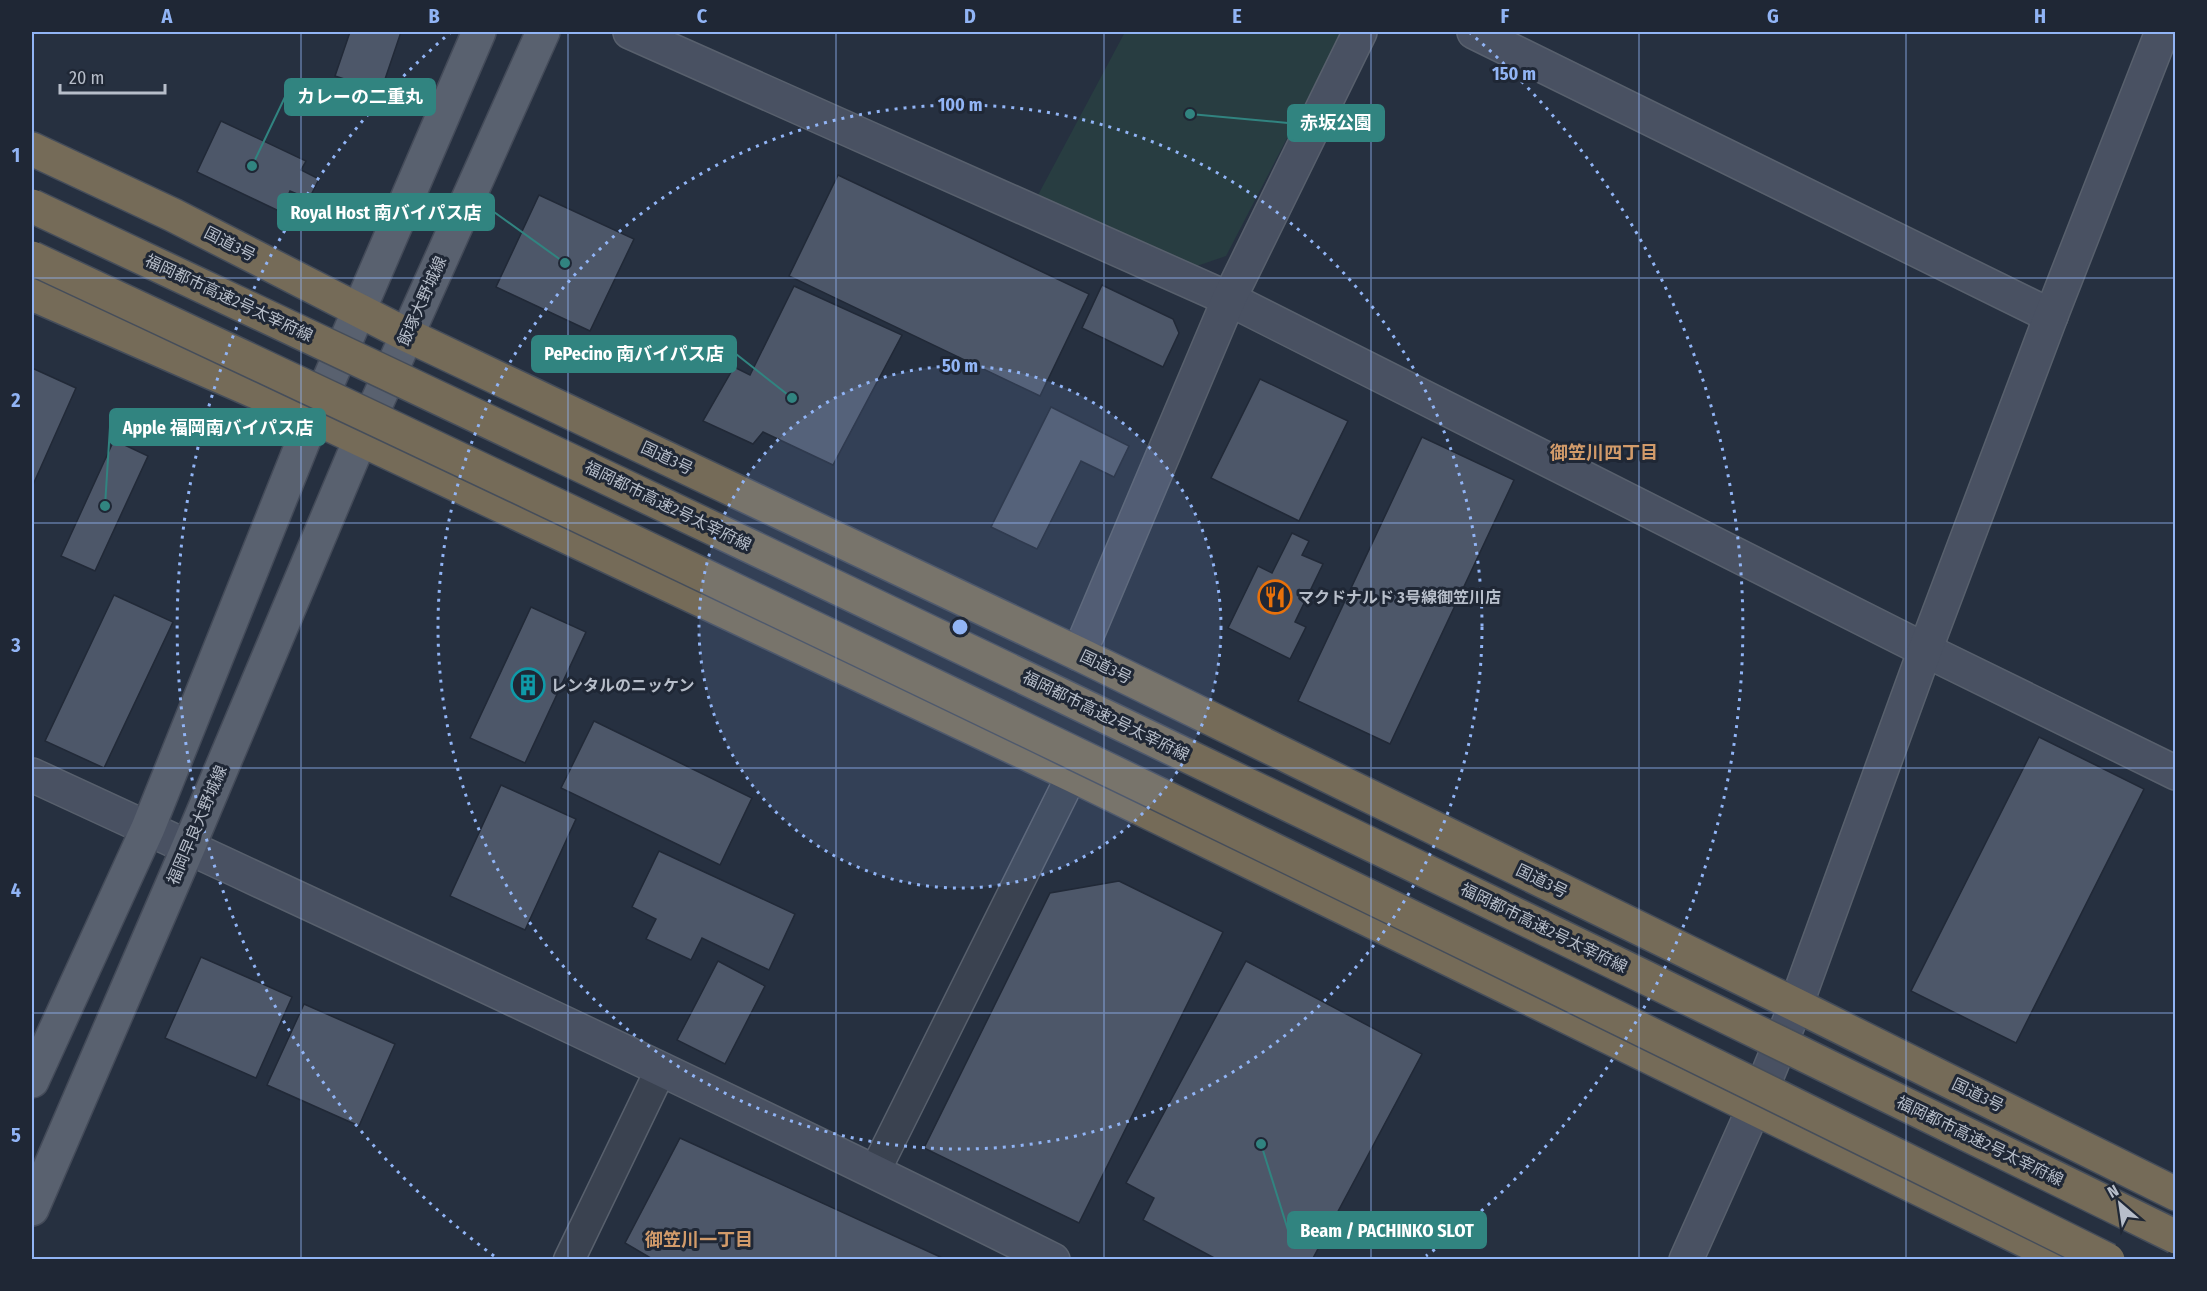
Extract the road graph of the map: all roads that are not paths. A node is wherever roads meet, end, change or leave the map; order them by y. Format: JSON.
{"nodes":[{"id":1,"x":479,"y":32,"type":"edge"},
{"id":2,"x":543,"y":32,"type":"edge"},
{"id":3,"x":630,"y":32,"type":"edge"},
{"id":4,"x":1360,"y":32,"type":"edge"},
{"id":5,"x":1474,"y":32,"type":"edge"},
{"id":6,"x":2160,"y":37,"type":"edge"},
{"id":7,"x":32,"y":149,"type":"edge"},
{"id":8,"x":32,"y":206,"type":"edge"},
{"id":9,"x":32,"y":258,"type":"edge"},
{"id":10,"x":32,"y":294,"type":"edge"},
{"id":11,"x":1229,"y":299,"type":"junction"},
{"id":12,"x":359,"y":309,"type":"junction"},
{"id":13,"x":2051,"y":316,"type":"junction"},
{"id":14,"x":407,"y":335,"type":"junction"},
{"id":15,"x":313,"y":417,"type":"junction"},
{"id":16,"x":360,"y":440,"type":"junction"},
{"id":17,"x":1925,"y":650,"type":"junction"},
{"id":18,"x":1079,"y":654,"type":"junction"},
{"id":19,"x":2175,"y":773,"type":"edge"},
{"id":20,"x":32,"y":775,"type":"edge"},
{"id":21,"x":1072,"y":775,"type":"junction"},
{"id":22,"x":148,"y":828,"type":"junction"},
{"id":23,"x":188,"y":848,"type":"junction"},
{"id":24,"x":1796,"y":1005,"type":"junction"},
{"id":25,"x":661,"y":1069,"type":"junction"},
{"id":26,"x":32,"y":1082,"type":"edge"},
{"id":27,"x":1754,"y":1108,"type":"junction"},
{"id":28,"x":875,"y":1171,"type":"junction"},
{"id":29,"x":2175,"y":1194,"type":"edge"},
{"id":30,"x":32,"y":1209,"type":"edge"},
{"id":31,"x":2175,"y":1238,"type":"edge"},
{"id":32,"x":569,"y":1260,"type":"edge"},
{"id":33,"x":1053,"y":1260,"type":"edge"},
{"id":34,"x":1686,"y":1260,"type":"edge"},
{"id":35,"x":2066,"y":1260,"type":"edge"},
{"id":36,"x":2108,"y":1260,"type":"edge"}],
"edges":[{"from":1,"to":12,"type":"main road"},
{"from":2,"to":14,"type":"main road","name":"飯塚大野城線"},
{"from":3,"to":11,"type":"street"},
{"from":4,"to":11,"type":"street"},
{"from":5,"to":13,"type":"street"},
{"from":6,"to":13,"type":"street"},
{"from":7,"to":12,"type":"highway","name":"国道3号"},
{"from":8,"to":31,"type":"highway","name":"福岡都市高速2号太宰府線","bridge":true},
{"from":9,"to":36,"type":"highway","bridge":true},
{"from":10,"to":15,"type":"highway"},
{"from":11,"to":17,"type":"street"},
{"from":11,"to":18,"type":"street"},
{"from":12,"to":14,"type":"highway","name":"国道3号"},
{"from":12,"to":15,"type":"main road"},
{"from":13,"to":17,"type":"street"},
{"from":14,"to":16,"type":"main road","name":"飯塚大野城線"},
{"from":14,"to":18,"type":"highway","name":"国道3号"},
{"from":15,"to":16,"type":"highway"},
{"from":15,"to":22,"type":"main road"},
{"from":16,"to":21,"type":"highway"},
{"from":16,"to":23,"type":"main road","name":"福岡早良大野城線"},
{"from":17,"to":19,"type":"street"},
{"from":17,"to":24,"type":"street"},
{"from":18,"to":24,"type":"highway","name":"国道3号"},
{"from":20,"to":22,"type":"street"},
{"from":21,"to":27,"type":"highway"},
{"from":21,"to":28,"type":"street"},
{"from":22,"to":23,"type":"street"},
{"from":22,"to":26,"type":"main road"},
{"from":23,"to":25,"type":"street"},
{"from":23,"to":30,"type":"main road","name":"福岡早良大野城線"},
{"from":24,"to":27,"type":"street"},
{"from":24,"to":29,"type":"highway","name":"国道3号"},
{"from":25,"to":28,"type":"street"},
{"from":25,"to":32,"type":"street"},
{"from":27,"to":34,"type":"street"},
{"from":27,"to":35,"type":"highway"},
{"from":28,"to":33,"type":"street"}]}
